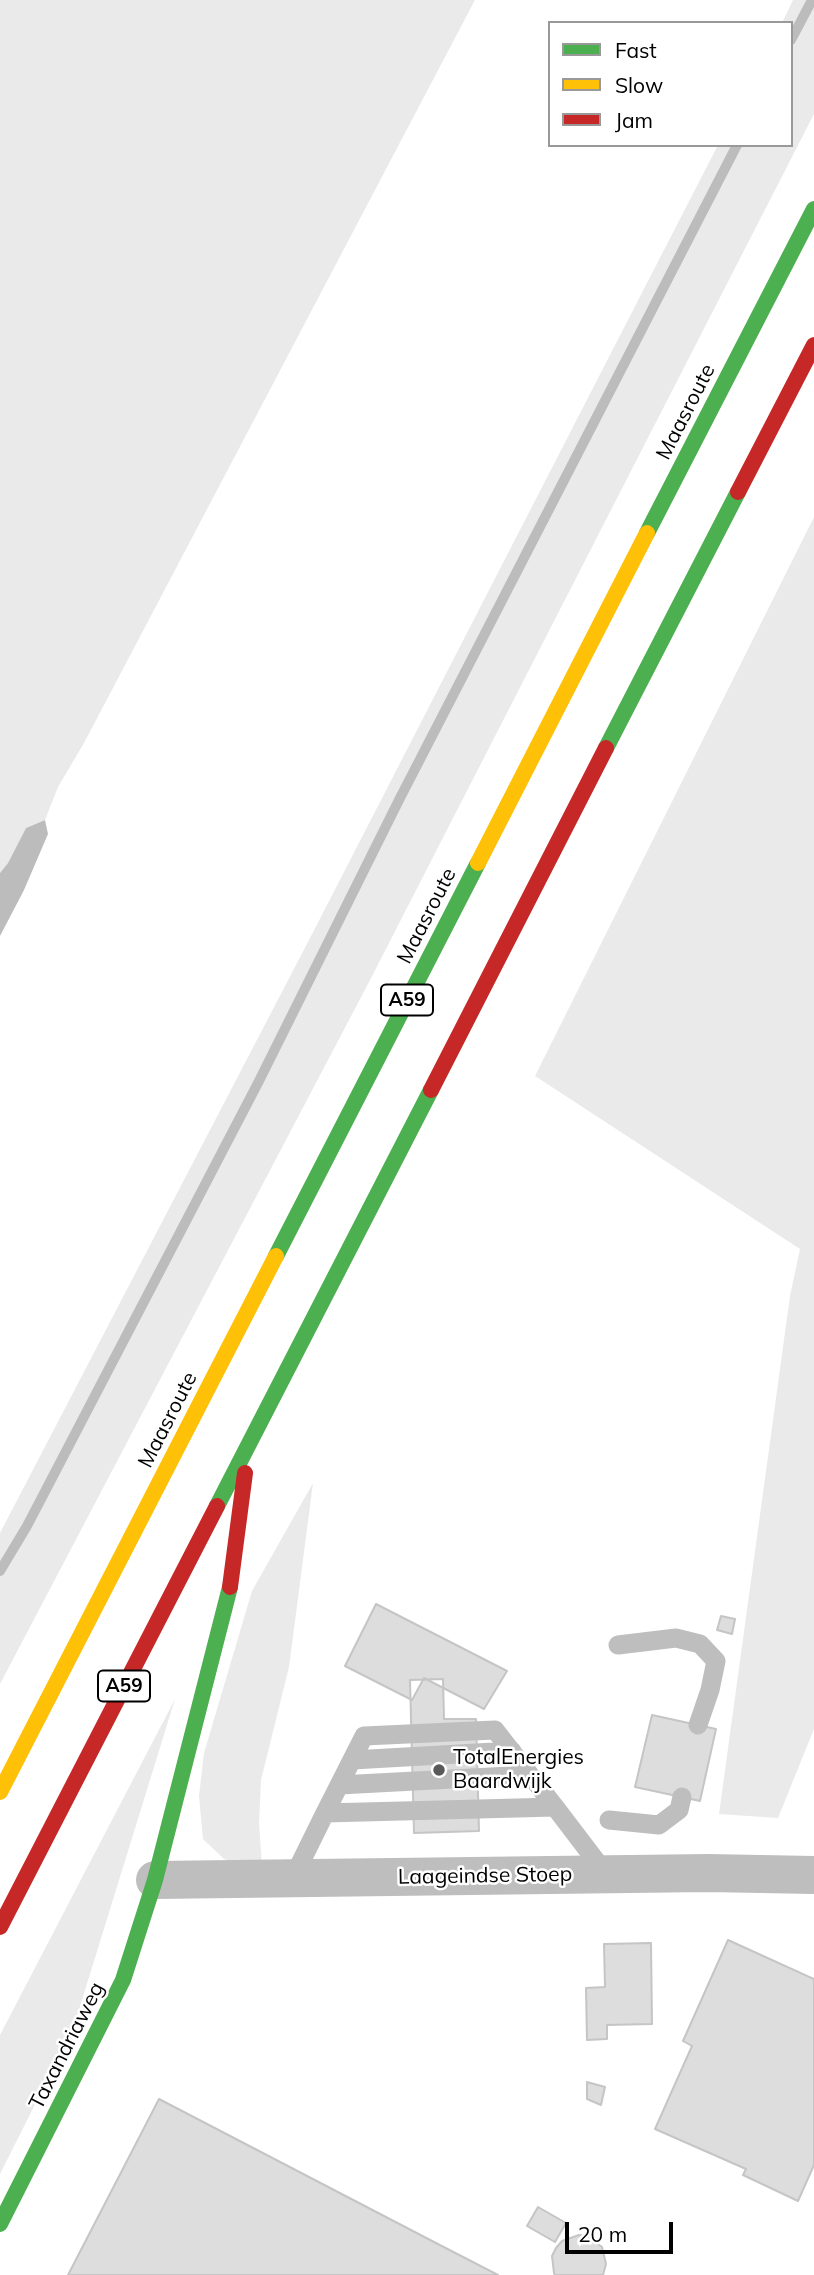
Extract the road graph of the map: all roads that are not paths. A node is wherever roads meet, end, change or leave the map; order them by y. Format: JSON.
{"nodes":[{"id":1,"x":814,"y":209,"type":"edge"},
{"id":2,"x":814,"y":345,"type":"edge"},
{"id":3,"x":249,"y":1445,"type":"junction"},
{"id":4,"x":618,"y":1645,"type":"dead end"},
{"id":5,"x":698,"y":1725,"type":"dead end"},
{"id":6,"x":529,"y":1775,"type":"junction"},
{"id":7,"x":339,"y":1785,"type":"junction"},
{"id":8,"x":0,"y":1792,"type":"edge"},
{"id":9,"x":682,"y":1797,"type":"dead end"},
{"id":10,"x":555,"y":1807,"type":"junction"},
{"id":11,"x":325,"y":1813,"type":"junction"},
{"id":12,"x":609,"y":1820,"type":"dead end"},
{"id":13,"x":606,"y":1874,"type":"junction"},
{"id":14,"x":814,"y":1875,"type":"edge"},
{"id":15,"x":293,"y":1878,"type":"junction"},
{"id":16,"x":155,"y":1880,"type":"junction"},
{"id":17,"x":0,"y":1927,"type":"edge"},
{"id":18,"x":0,"y":2224,"type":"edge"}],
"edges":[{"from":1,"to":8,"type":"main road","name":"Maasroute","number":"A59"},
{"from":2,"to":3,"type":"main road","number":"A59"},
{"from":3,"to":16,"type":"main road","number":"A59"},
{"from":3,"to":17,"type":"main road","number":"A59"},
{"from":4,"to":5,"type":"lane"},
{"from":6,"to":7,"type":"lane"},
{"from":6,"to":7,"type":"lane"},
{"from":6,"to":10,"type":"lane"},
{"from":7,"to":11,"type":"lane"},
{"from":9,"to":12,"type":"lane"},
{"from":10,"to":11,"type":"lane"},
{"from":10,"to":13,"type":"lane"},
{"from":11,"to":15,"type":"lane"},
{"from":13,"to":14,"type":"street","name":"Laageindse Stoep"},
{"from":13,"to":15,"type":"street","name":"Laageindse Stoep"},
{"from":15,"to":16,"type":"street","name":"Laageindse Stoep"},
{"from":16,"to":18,"type":"main road","name":"Taxandriaweg"}]}
